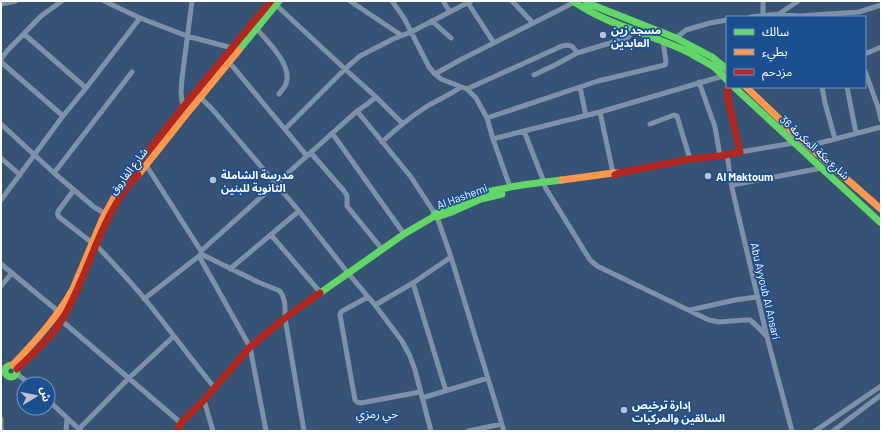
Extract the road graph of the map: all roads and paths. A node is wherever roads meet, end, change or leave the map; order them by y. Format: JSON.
{"nodes":[{"id":1,"x":16,"y":1,"type":"edge"},
{"id":2,"x":62,"y":1,"type":"edge"},
{"id":3,"x":104,"y":1,"type":"edge"},
{"id":4,"x":350,"y":1,"type":"edge"},
{"id":5,"x":392,"y":1,"type":"edge"},
{"id":6,"x":443,"y":1,"type":"edge"},
{"id":7,"x":512,"y":1,"type":"edge"},
{"id":8,"x":586,"y":1,"type":"edge"},
{"id":9,"x":763,"y":1,"type":"edge"},
{"id":10,"x":798,"y":1,"type":"edge"},
{"id":11,"x":190,"y":2,"type":"edge"},
{"id":12,"x":276,"y":2,"type":"edge"},
{"id":13,"x":469,"y":2,"type":"edge"},
{"id":14,"x":574,"y":2,"type":"edge"},
{"id":15,"x":1,"y":4,"type":"edge"},
{"id":16,"x":881,"y":5,"type":"edge"},
{"id":17,"x":450,"y":12,"type":"junction"},
{"id":18,"x":779,"y":14,"type":"junction"},
{"id":19,"x":763,"y":15,"type":"junction"},
{"id":20,"x":756,"y":16,"type":"edge"},
{"id":21,"x":834,"y":16,"type":"edge"},
{"id":22,"x":140,"y":18,"type":"junction"},
{"id":23,"x":726,"y":20,"type":"edge"},
{"id":24,"x":432,"y":22,"type":"junction"},
{"id":25,"x":533,"y":23,"type":"junction"},
{"id":26,"x":256,"y":28,"type":"junction"},
{"id":27,"x":634,"y":30,"type":"junction"},
{"id":28,"x":411,"y":32,"type":"junction"},
{"id":29,"x":24,"y":34,"type":"junction"},
{"id":30,"x":401,"y":35,"type":"junction"},
{"id":31,"x":187,"y":36,"type":"junction"},
{"id":32,"x":451,"y":38,"type":"dead end"},
{"id":33,"x":676,"y":38,"type":"junction"},
{"id":34,"x":663,"y":42,"type":"junction"},
{"id":35,"x":494,"y":43,"type":"junction"},
{"id":36,"x":881,"y":47,"type":"edge"},
{"id":37,"x":232,"y":48,"type":"junction"},
{"id":38,"x":7,"y":51,"type":"junction"},
{"id":39,"x":1,"y":52,"type":"edge"},
{"id":40,"x":578,"y":53,"type":"junction"},
{"id":41,"x":866,"y":54,"type":"edge"},
{"id":42,"x":1,"y":60,"type":"edge"},
{"id":43,"x":229,"y":62,"type":"junction"},
{"id":44,"x":725,"y":66,"type":"edge"},
{"id":45,"x":715,"y":68,"type":"junction"},
{"id":46,"x":344,"y":69,"type":"junction"},
{"id":47,"x":132,"y":72,"type":"dead end"},
{"id":48,"x":435,"y":74,"type":"junction"},
{"id":49,"x":866,"y":74,"type":"edge"},
{"id":50,"x":534,"y":75,"type":"dead end"},
{"id":51,"x":725,"y":78,"type":"edge"},
{"id":52,"x":699,"y":82,"type":"junction"},
{"id":53,"x":461,"y":87,"type":"junction"},
{"id":54,"x":580,"y":87,"type":"junction"},
{"id":55,"x":86,"y":88,"type":"junction"},
{"id":56,"x":728,"y":88,"type":"edge"},
{"id":57,"x":735,"y":88,"type":"edge"},
{"id":58,"x":747,"y":88,"type":"edge"},
{"id":59,"x":822,"y":88,"type":"edge"},
{"id":60,"x":847,"y":88,"type":"edge"},
{"id":61,"x":467,"y":89,"type":"junction"},
{"id":62,"x":279,"y":94,"type":"dead end"},
{"id":63,"x":199,"y":96,"type":"junction"},
{"id":64,"x":376,"y":97,"type":"junction"},
{"id":65,"x":184,"y":107,"type":"junction"},
{"id":66,"x":357,"y":111,"type":"junction"},
{"id":67,"x":600,"y":112,"type":"junction"},
{"id":68,"x":63,"y":116,"type":"junction"},
{"id":69,"x":586,"y":116,"type":"junction"},
{"id":70,"x":487,"y":118,"type":"junction"},
{"id":71,"x":881,"y":120,"type":"edge"},
{"id":72,"x":402,"y":123,"type":"junction"},
{"id":73,"x":650,"y":124,"type":"dead end"},
{"id":74,"x":881,"y":126,"type":"edge"},
{"id":75,"x":2,"y":128,"type":"edge"},
{"id":76,"x":285,"y":129,"type":"junction"},
{"id":77,"x":524,"y":131,"type":"junction"},
{"id":78,"x":332,"y":133,"type":"junction"},
{"id":79,"x":856,"y":133,"type":"junction"},
{"id":80,"x":493,"y":139,"type":"junction"},
{"id":81,"x":835,"y":139,"type":"junction"},
{"id":82,"x":160,"y":140,"type":"junction"},
{"id":83,"x":382,"y":142,"type":"junction"},
{"id":84,"x":794,"y":143,"type":"junction"},
{"id":85,"x":808,"y":146,"type":"junction"},
{"id":86,"x":740,"y":152,"type":"junction"},
{"id":87,"x":309,"y":154,"type":"junction"},
{"id":88,"x":728,"y":154,"type":"junction"},
{"id":89,"x":35,"y":155,"type":"junction"},
{"id":90,"x":720,"y":156,"type":"junction"},
{"id":91,"x":1,"y":158,"type":"edge"},
{"id":92,"x":690,"y":159,"type":"junction"},
{"id":93,"x":146,"y":165,"type":"junction"},
{"id":94,"x":822,"y":168,"type":"junction"},
{"id":95,"x":54,"y":173,"type":"junction"},
{"id":96,"x":616,"y":173,"type":"junction"},
{"id":97,"x":20,"y":175,"type":"junction"},
{"id":98,"x":275,"y":184,"type":"junction"},
{"id":99,"x":545,"y":185,"type":"junction"},
{"id":100,"x":732,"y":185,"type":"junction"},
{"id":101,"x":510,"y":187,"type":"junction"},
{"id":102,"x":74,"y":190,"type":"junction"},
{"id":103,"x":477,"y":198,"type":"junction"},
{"id":104,"x":1,"y":200,"type":"edge"},
{"id":105,"x":881,"y":209,"type":"edge"},
{"id":106,"x":299,"y":211,"type":"junction"},
{"id":107,"x":104,"y":214,"type":"junction"},
{"id":108,"x":435,"y":216,"type":"junction"},
{"id":109,"x":881,"y":223,"type":"edge"},
{"id":110,"x":404,"y":234,"type":"junction"},
{"id":111,"x":271,"y":235,"type":"junction"},
{"id":112,"x":94,"y":244,"type":"junction"},
{"id":113,"x":382,"y":249,"type":"junction"},
{"id":114,"x":200,"y":254,"type":"junction"},
{"id":115,"x":450,"y":257,"type":"junction"},
{"id":116,"x":1,"y":264,"type":"edge"},
{"id":117,"x":230,"y":269,"type":"junction"},
{"id":118,"x":12,"y":273,"type":"junction"},
{"id":119,"x":348,"y":273,"type":"junction"},
{"id":120,"x":413,"y":283,"type":"junction"},
{"id":121,"x":1,"y":286,"type":"edge"},
{"id":122,"x":320,"y":292,"type":"junction"},
{"id":123,"x":368,"y":297,"type":"junction"},
{"id":124,"x":757,"y":297,"type":"junction"},
{"id":125,"x":144,"y":299,"type":"junction"},
{"id":126,"x":375,"y":305,"type":"junction"},
{"id":127,"x":690,"y":310,"type":"junction"},
{"id":128,"x":59,"y":312,"type":"junction"},
{"id":129,"x":285,"y":318,"type":"junction"},
{"id":130,"x":62,"y":321,"type":"junction"},
{"id":131,"x":174,"y":336,"type":"junction"},
{"id":132,"x":767,"y":337,"type":"junction"},
{"id":133,"x":250,"y":347,"type":"junction"},
{"id":134,"x":16,"y":369,"type":"junction"},
{"id":135,"x":4,"y":370,"type":"edge"},
{"id":136,"x":23,"y":376,"type":"edge"},
{"id":137,"x":129,"y":378,"type":"junction"},
{"id":138,"x":488,"y":378,"type":"junction"},
{"id":139,"x":1,"y":382,"type":"edge"},
{"id":140,"x":881,"y":386,"type":"edge"},
{"id":141,"x":214,"y":387,"type":"junction"},
{"id":142,"x":446,"y":391,"type":"junction"},
{"id":143,"x":420,"y":392,"type":"junction"},
{"id":144,"x":881,"y":396,"type":"edge"},
{"id":145,"x":422,"y":398,"type":"junction"},
{"id":146,"x":204,"y":400,"type":"junction"},
{"id":147,"x":56,"y":408,"type":"edge"},
{"id":148,"x":1,"y":419,"type":"edge"},
{"id":149,"x":67,"y":419,"type":"junction"},
{"id":150,"x":181,"y":423,"type":"junction"},
{"id":151,"x":502,"y":424,"type":"junction"},
{"id":152,"x":80,"y":430,"type":"edge"},
{"id":153,"x":1,"y":431,"type":"edge"},
{"id":154,"x":66,"y":431,"type":"edge"},
{"id":155,"x":177,"y":431,"type":"edge"},
{"id":156,"x":213,"y":431,"type":"edge"},
{"id":157,"x":266,"y":431,"type":"edge"},
{"id":158,"x":304,"y":431,"type":"edge"},
{"id":159,"x":430,"y":431,"type":"edge"},
{"id":160,"x":468,"y":431,"type":"edge"},
{"id":161,"x":504,"y":431,"type":"edge"},
{"id":162,"x":792,"y":431,"type":"edge"},
{"id":163,"x":815,"y":431,"type":"edge"},
{"id":164,"x":833,"y":431,"type":"edge"}],
"edges":[{"from":1,"to":15,"type":"street"},
{"from":2,"to":29,"type":"street"},
{"from":3,"to":22,"type":"street"},
{"from":4,"to":30,"type":"street"},
{"from":5,"to":28,"type":"street"},
{"from":6,"to":17,"type":"street"},
{"from":7,"to":25,"type":"street"},
{"from":8,"to":33,"type":"street"},
{"from":9,"to":19,"type":"street"},
{"from":10,"to":18,"type":"street"},
{"from":11,"to":31,"type":"street"},
{"from":12,"to":26,"type":"street","name":"شارع الفاروق"},
{"from":12,"to":37,"type":"street","name":"شارع الفاروق"},
{"from":12,"to":46,"type":"street"},
{"from":13,"to":17,"type":"street"},
{"from":13,"to":35,"type":"street"},
{"from":14,"to":25,"type":"street"},
{"from":14,"to":27,"type":"street"},
{"from":16,"to":21,"type":"street"},
{"from":17,"to":24,"type":"street"},
{"from":18,"to":19,"type":"street"},
{"from":18,"to":21,"type":"street"},
{"from":19,"to":20,"type":"street"},
{"from":22,"to":31,"type":"street"},
{"from":22,"to":55,"type":"street"},
{"from":23,"to":33,"type":"street"},
{"from":24,"to":28,"type":"street"},
{"from":24,"to":32,"type":"street"},
{"from":25,"to":35,"type":"street"},
{"from":26,"to":43,"type":"street","name":"شارع الفاروق"},
{"from":26,"to":62,"type":"street"},
{"from":27,"to":34,"type":"street"},
{"from":27,"to":40,"type":"street"},
{"from":28,"to":30,"type":"street"},
{"from":28,"to":48,"type":"street"},
{"from":29,"to":38,"type":"street"},
{"from":29,"to":55,"type":"street"},
{"from":30,"to":46,"type":"street"},
{"from":31,"to":37,"type":"street"},
{"from":31,"to":65,"type":"street"},
{"from":33,"to":44,"type":"street"},
{"from":34,"to":45,"type":"street"},
{"from":34,"to":54,"type":"street"},
{"from":35,"to":48,"type":"street"},
{"from":36,"to":41,"type":"street"},
{"from":37,"to":65,"type":"street","name":"شارع الفاروق"},
{"from":38,"to":39,"type":"street"},
{"from":38,"to":42,"type":"street"},
{"from":40,"to":50,"type":"street"},
{"from":40,"to":61,"type":"street"},
{"from":42,"to":68,"type":"street"},
{"from":43,"to":63,"type":"street","name":"شارع الفاروق"},
{"from":43,"to":76,"type":"street"},
{"from":44,"to":45,"type":"street"},
{"from":45,"to":51,"type":"street"},
{"from":46,"to":64,"type":"street"},
{"from":46,"to":76,"type":"street"},
{"from":47,"to":95,"type":"street"},
{"from":48,"to":53,"type":"street"},
{"from":49,"to":71,"type":"street"},
{"from":51,"to":52,"type":"street"},
{"from":52,"to":67,"type":"street"},
{"from":52,"to":90,"type":"street"},
{"from":53,"to":61,"type":"street"},
{"from":53,"to":72,"type":"street"},
{"from":54,"to":69,"type":"street"},
{"from":54,"to":70,"type":"street"},
{"from":55,"to":68,"type":"street"},
{"from":56,"to":86,"type":"street"},
{"from":57,"to":84,"type":"street","name":"شارع مكة المكرمة 36"},
{"from":58,"to":85,"type":"street","name":"شارع مكة المكرمة 36"},
{"from":59,"to":81,"type":"street"},
{"from":60,"to":79,"type":"street"},
{"from":61,"to":70,"type":"street"},
{"from":63,"to":82,"type":"street","name":"شارع الفاروق"},
{"from":63,"to":98,"type":"street"},
{"from":64,"to":66,"type":"street"},
{"from":64,"to":72,"type":"street"},
{"from":65,"to":82,"type":"street","name":"شارع الفاروق"},
{"from":66,"to":78,"type":"street"},
{"from":66,"to":83,"type":"street"},
{"from":67,"to":69,"type":"street"},
{"from":67,"to":96,"type":"street"},
{"from":68,"to":89,"type":"street"},
{"from":69,"to":77,"type":"street"},
{"from":70,"to":80,"type":"street"},
{"from":72,"to":83,"type":"street"},
{"from":73,"to":92,"type":"street"},
{"from":74,"to":79,"type":"street"},
{"from":75,"to":89,"type":"street"},
{"from":76,"to":87,"type":"street"},
{"from":77,"to":80,"type":"street"},
{"from":77,"to":99,"type":"street"},
{"from":78,"to":87,"type":"street"},
{"from":78,"to":110,"type":"street"},
{"from":79,"to":81,"type":"street"},
{"from":80,"to":101,"type":"street"},
{"from":81,"to":85,"type":"street"},
{"from":82,"to":93,"type":"street","name":"شارع الفاروق"},
{"from":82,"to":107,"type":"street","name":"شارع الفاروق"},
{"from":83,"to":108,"type":"street"},
{"from":84,"to":86,"type":"street"},
{"from":84,"to":94,"type":"street","name":"شارع مكة المكرمة 36"},
{"from":85,"to":105,"type":"street","name":"شارع مكة المكرمة 36"},
{"from":86,"to":88,"type":"street","name":"Al Hashemi"},
{"from":87,"to":98,"type":"street"},
{"from":87,"to":113,"type":"street"},
{"from":88,"to":90,"type":"street","name":"Al Hashemi"},
{"from":88,"to":100,"type":"street","name":"Abu Ayyoub Al Ansari"},
{"from":89,"to":95,"type":"street"},
{"from":89,"to":97,"type":"street"},
{"from":90,"to":92,"type":"street","name":"Al Hashemi"},
{"from":91,"to":97,"type":"street"},
{"from":92,"to":96,"type":"street","name":"Al Hashemi"},
{"from":93,"to":112,"type":"street","name":"شارع الفاروق"},
{"from":93,"to":114,"type":"street"},
{"from":94,"to":100,"type":"street"},
{"from":94,"to":109,"type":"street","name":"شارع مكة المكرمة 36"},
{"from":95,"to":102,"type":"street"},
{"from":96,"to":99,"type":"street","name":"Al Hashemi"},
{"from":97,"to":104,"type":"street"},
{"from":98,"to":106,"type":"street"},
{"from":98,"to":114,"type":"street"},
{"from":99,"to":101,"type":"street","name":"Al Hashemi"},
{"from":99,"to":103,"type":"street","name":"Al Hashemi"},
{"from":99,"to":127,"type":"street"},
{"from":100,"to":124,"type":"street","name":"Abu Ayyoub Al Ansari"},
{"from":101,"to":103,"type":"street","name":"Al Hashemi"},
{"from":102,"to":107,"type":"street"},
{"from":102,"to":112,"type":"street"},
{"from":103,"to":108,"type":"street","name":"Al Hashemi"},
{"from":106,"to":111,"type":"street"},
{"from":106,"to":119,"type":"street"},
{"from":107,"to":112,"type":"street","name":"شارع الفاروق"},
{"from":108,"to":110,"type":"street","name":"Al Hashemi"},
{"from":108,"to":115,"type":"street"},
{"from":110,"to":113,"type":"street","name":"Al Hashemi"},
{"from":111,"to":117,"type":"street"},
{"from":111,"to":122,"type":"street"},
{"from":112,"to":125,"type":"street"},
{"from":112,"to":128,"type":"street","name":"شارع الفاروق"},
{"from":112,"to":130,"type":"street","name":"شارع الفاروق"},
{"from":113,"to":119,"type":"street","name":"Al Hashemi"},
{"from":114,"to":117,"type":"street"},
{"from":114,"to":125,"type":"street"},
{"from":114,"to":133,"type":"street"},
{"from":115,"to":120,"type":"street"},
{"from":115,"to":138,"type":"street"},
{"from":116,"to":118,"type":"street"},
{"from":117,"to":129,"type":"street"},
{"from":118,"to":121,"type":"street"},
{"from":118,"to":128,"type":"street"},
{"from":119,"to":122,"type":"street","name":"Al Hashemi"},
{"from":119,"to":123,"type":"street"},
{"from":120,"to":126,"type":"street"},
{"from":120,"to":142,"type":"street"},
{"from":122,"to":129,"type":"street","name":"Al Hashemi"},
{"from":123,"to":126,"type":"street"},
{"from":123,"to":143,"type":"street"},
{"from":124,"to":127,"type":"street"},
{"from":124,"to":132,"type":"street","name":"Abu Ayyoub Al Ansari"},
{"from":125,"to":131,"type":"street"},
{"from":126,"to":143,"type":"street"},
{"from":127,"to":132,"type":"street"},
{"from":128,"to":134,"type":"street","name":"شارع الفاروق"},
{"from":129,"to":133,"type":"street","name":"Al Hashemi"},
{"from":129,"to":158,"type":"street"},
{"from":130,"to":134,"type":"street","name":"شارع الفاروق"},
{"from":130,"to":137,"type":"street"},
{"from":131,"to":137,"type":"street"},
{"from":131,"to":141,"type":"street"},
{"from":132,"to":162,"type":"street","name":"Abu Ayyoub Al Ansari"},
{"from":133,"to":141,"type":"street","name":"Al Hashemi"},
{"from":133,"to":157,"type":"street"},
{"from":134,"to":135,"type":"street"},
{"from":134,"to":135,"type":"street"},
{"from":134,"to":136,"type":"street"},
{"from":135,"to":139,"type":"street"},
{"from":137,"to":150,"type":"street"},
{"from":137,"to":152,"type":"street"},
{"from":138,"to":142,"type":"street"},
{"from":138,"to":151,"type":"street"},
{"from":140,"to":163,"type":"street"},
{"from":141,"to":146,"type":"street"},
{"from":142,"to":145,"type":"street"},
{"from":143,"to":145,"type":"street"},
{"from":144,"to":164,"type":"street"},
{"from":145,"to":159,"type":"street"},
{"from":146,"to":150,"type":"street"},
{"from":146,"to":156,"type":"street"},
{"from":147,"to":149,"type":"street"},
{"from":148,"to":153,"type":"street"},
{"from":149,"to":152,"type":"street"},
{"from":149,"to":154,"type":"street"},
{"from":150,"to":155,"type":"street"},
{"from":151,"to":160,"type":"street"},
{"from":151,"to":161,"type":"street"}]}
